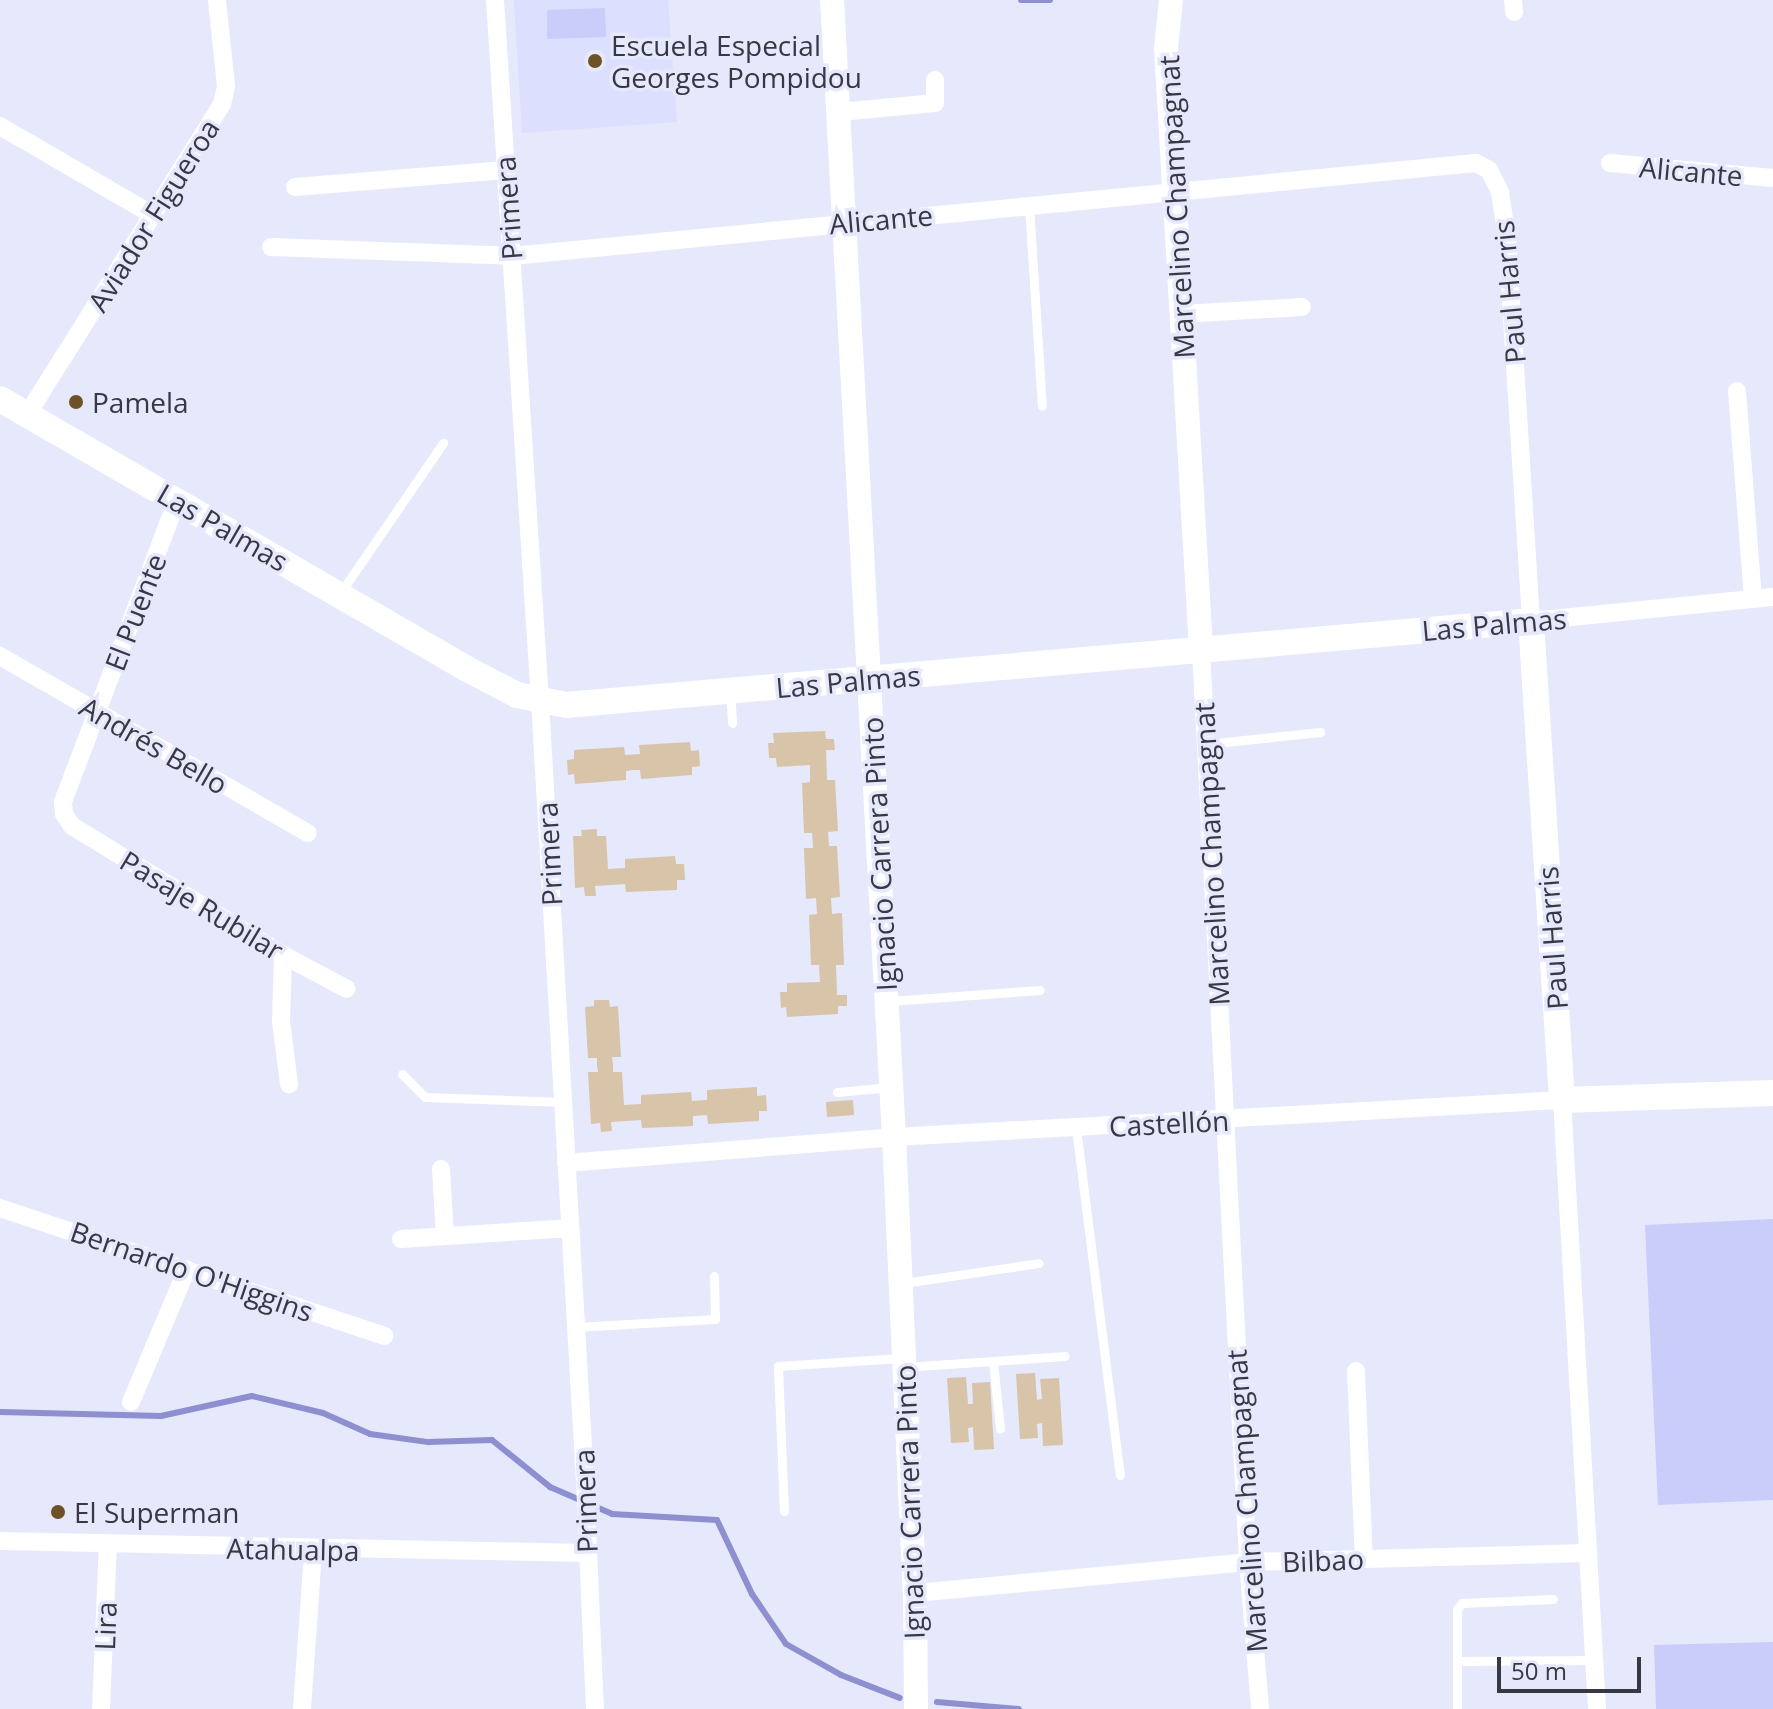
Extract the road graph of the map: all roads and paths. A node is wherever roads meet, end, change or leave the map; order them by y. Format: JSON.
{"nodes":[{"id":1,"x":217,"y":0,"type":"edge"},
{"id":2,"x":495,"y":0,"type":"edge"},
{"id":3,"x":832,"y":0,"type":"edge"},
{"id":4,"x":1171,"y":0,"type":"edge"},
{"id":5,"x":935,"y":80,"type":"dead end"},
{"id":6,"x":840,"y":112,"type":"junction"},
{"id":7,"x":0,"y":126,"type":"edge"},
{"id":8,"x":1610,"y":163,"type":"dead end"},
{"id":9,"x":505,"y":170,"type":"junction"},
{"id":10,"x":1489,"y":170,"type":"joint"},
{"id":11,"x":1773,"y":178,"type":"edge"},
{"id":12,"x":295,"y":187,"type":"dead end"},
{"id":13,"x":1175,"y":193,"type":"junction"},
{"id":14,"x":1029,"y":206,"type":"junction"},
{"id":15,"x":153,"y":215,"type":"junction"},
{"id":16,"x":847,"y":222,"type":"junction"},
{"id":17,"x":271,"y":247,"type":"dead end"},
{"id":18,"x":512,"y":256,"type":"junction"},
{"id":19,"x":1302,"y":307,"type":"dead end"},
{"id":20,"x":1182,"y":314,"type":"junction"},
{"id":21,"x":1737,"y":391,"type":"dead end"},
{"id":22,"x":0,"y":399,"type":"edge"},
{"id":23,"x":1042,"y":406,"type":"dead end"},
{"id":24,"x":27,"y":415,"type":"junction"},
{"id":25,"x":443,"y":443,"type":"dead end"},
{"id":26,"x":177,"y":500,"type":"junction"},
{"id":27,"x":339,"y":594,"type":"junction"},
{"id":28,"x":1773,"y":597,"type":"edge"},
{"id":29,"x":1753,"y":598,"type":"junction"},
{"id":30,"x":1531,"y":621,"type":"junction"},
{"id":31,"x":1201,"y":650,"type":"junction"},
{"id":32,"x":0,"y":656,"type":"edge"},
{"id":33,"x":869,"y":679,"type":"junction"},
{"id":34,"x":730,"y":692,"type":"junction"},
{"id":35,"x":540,"y":701,"type":"junction"},
{"id":36,"x":96,"y":713,"type":"junction"},
{"id":37,"x":732,"y":723,"type":"dead end"},
{"id":38,"x":1320,"y":732,"type":"dead end"},
{"id":39,"x":1206,"y":744,"type":"junction"},
{"id":40,"x":64,"y":814,"type":"joint"},
{"id":41,"x":308,"y":833,"type":"dead end"},
{"id":42,"x":283,"y":955,"type":"junction"},
{"id":43,"x":347,"y":989,"type":"dead end"},
{"id":44,"x":1040,"y":990,"type":"dead end"},
{"id":45,"x":886,"y":1001,"type":"junction"},
{"id":46,"x":402,"y":1074,"type":"dead end"},
{"id":47,"x":289,"y":1084,"type":"dead end"},
{"id":48,"x":891,"y":1087,"type":"junction"},
{"id":49,"x":837,"y":1092,"type":"dead end"},
{"id":50,"x":1773,"y":1093,"type":"edge"},
{"id":51,"x":1562,"y":1100,"type":"junction"},
{"id":52,"x":563,"y":1102,"type":"junction"},
{"id":53,"x":1224,"y":1120,"type":"junction"},
{"id":54,"x":1076,"y":1128,"type":"junction"},
{"id":55,"x":894,"y":1137,"type":"junction"},
{"id":56,"x":566,"y":1163,"type":"junction"},
{"id":57,"x":441,"y":1169,"type":"dead end"},
{"id":58,"x":0,"y":1208,"type":"edge"},
{"id":59,"x":569,"y":1228,"type":"junction"},
{"id":60,"x":445,"y":1236,"type":"junction"},
{"id":61,"x":401,"y":1239,"type":"dead end"},
{"id":62,"x":1039,"y":1263,"type":"dead end"},
{"id":63,"x":187,"y":1269,"type":"junction"},
{"id":64,"x":714,"y":1276,"type":"dead end"},
{"id":65,"x":900,"y":1284,"type":"junction"},
{"id":66,"x":575,"y":1327,"type":"junction"},
{"id":67,"x":384,"y":1336,"type":"dead end"},
{"id":68,"x":1065,"y":1356,"type":"dead end"},
{"id":69,"x":993,"y":1361,"type":"junction"},
{"id":70,"x":904,"y":1362,"type":"junction"},
{"id":71,"x":1356,"y":1371,"type":"dead end"},
{"id":72,"x":131,"y":1402,"type":"dead end"},
{"id":73,"x":1000,"y":1429,"type":"dead end"},
{"id":74,"x":1120,"y":1475,"type":"dead end"},
{"id":75,"x":784,"y":1511,"type":"dead end"},
{"id":76,"x":0,"y":1541,"type":"edge"},
{"id":77,"x":108,"y":1544,"type":"junction"},
{"id":78,"x":313,"y":1550,"type":"junction"},
{"id":79,"x":586,"y":1553,"type":"junction"},
{"id":80,"x":1588,"y":1553,"type":"junction"},
{"id":81,"x":1364,"y":1559,"type":"junction"},
{"id":82,"x":1248,"y":1562,"type":"junction"},
{"id":83,"x":915,"y":1593,"type":"junction"},
{"id":84,"x":1553,"y":1599,"type":"dead end"},
{"id":85,"x":1594,"y":1660,"type":"junction"},
{"id":86,"x":1458,"y":1661,"type":"junction"},
{"id":87,"x":101,"y":1709,"type":"edge"},
{"id":88,"x":302,"y":1709,"type":"edge"},
{"id":89,"x":595,"y":1709,"type":"edge"},
{"id":90,"x":916,"y":1709,"type":"edge"},
{"id":91,"x":1260,"y":1709,"type":"edge"},
{"id":92,"x":1457,"y":1709,"type":"edge"},
{"id":93,"x":1597,"y":1709,"type":"edge"}],
"edges":[{"from":1,"to":15,"type":"street","name":"Aviador Figueroa"},
{"from":2,"to":9,"type":"street","name":"Primera"},
{"from":3,"to":6,"type":"street","name":"Ignacio Carrera Pinto"},
{"from":4,"to":13,"type":"street","name":"Marcelino Champagnat"},
{"from":5,"to":6,"type":"street"},
{"from":6,"to":16,"type":"street","name":"Ignacio Carrera Pinto"},
{"from":7,"to":15,"type":"street"},
{"from":8,"to":11,"type":"street","name":"Alicante"},
{"from":9,"to":12,"type":"street"},
{"from":9,"to":18,"type":"street","name":"Primera"},
{"from":10,"to":13,"type":"street","name":"Alicante"},
{"from":10,"to":30,"type":"street","name":"Paul Harris"},
{"from":13,"to":14,"type":"street","name":"Alicante"},
{"from":13,"to":20,"type":"street","name":"Marcelino Champagnat"},
{"from":14,"to":16,"type":"street","name":"Alicante"},
{"from":14,"to":23,"type":"lane"},
{"from":15,"to":24,"type":"street","name":"Aviador Figueroa"},
{"from":16,"to":18,"type":"street","name":"Alicante"},
{"from":16,"to":33,"type":"street","name":"Ignacio Carrera Pinto"},
{"from":17,"to":18,"type":"street","name":"Alicante"},
{"from":18,"to":35,"type":"street","name":"Primera"},
{"from":19,"to":20,"type":"street"},
{"from":20,"to":31,"type":"street","name":"Marcelino Champagnat"},
{"from":21,"to":29,"type":"street"},
{"from":22,"to":24,"type":"main road","name":"Las Palmas"},
{"from":24,"to":26,"type":"main road","name":"Las Palmas"},
{"from":25,"to":27,"type":"lane"},
{"from":26,"to":27,"type":"main road","name":"Las Palmas"},
{"from":26,"to":36,"type":"street","name":"El Puente"},
{"from":27,"to":35,"type":"main road","name":"Las Palmas"},
{"from":28,"to":29,"type":"street","name":"Las Palmas"},
{"from":29,"to":30,"type":"street","name":"Las Palmas"},
{"from":30,"to":31,"type":"main road","name":"Las Palmas"},
{"from":30,"to":51,"type":"main road","name":"Paul Harris"},
{"from":31,"to":33,"type":"main road","name":"Las Palmas"},
{"from":31,"to":39,"type":"street","name":"Marcelino Champagnat"},
{"from":32,"to":36,"type":"street","name":"Andrés Bello"},
{"from":33,"to":34,"type":"main road","name":"Las Palmas"},
{"from":33,"to":45,"type":"street","name":"Ignacio Carrera Pinto"},
{"from":34,"to":35,"type":"main road","name":"Las Palmas"},
{"from":34,"to":37,"type":"lane"},
{"from":35,"to":52,"type":"street","name":"Primera"},
{"from":36,"to":40,"type":"street","name":"El Puente"},
{"from":36,"to":41,"type":"street","name":"Andrés Bello"},
{"from":38,"to":39,"type":"lane"},
{"from":39,"to":53,"type":"street","name":"Marcelino Champagnat"},
{"from":40,"to":42,"type":"street","name":"Pasaje Rubilar"},
{"from":42,"to":43,"type":"street","name":"Pasaje Rubilar"},
{"from":42,"to":47,"type":"street"},
{"from":44,"to":45,"type":"lane"},
{"from":45,"to":48,"type":"street","name":"Ignacio Carrera Pinto"},
{"from":46,"to":52,"type":"lane"},
{"from":48,"to":49,"type":"lane"},
{"from":48,"to":55,"type":"street","name":"Ignacio Carrera Pinto"},
{"from":50,"to":51,"type":"main road","name":"Castellón"},
{"from":51,"to":53,"type":"street","name":"Castellón"},
{"from":51,"to":80,"type":"street","name":"Paul Harris"},
{"from":52,"to":56,"type":"street","name":"Primera"},
{"from":53,"to":54,"type":"street","name":"Castellón"},
{"from":53,"to":82,"type":"street","name":"Marcelino Champagnat"},
{"from":54,"to":55,"type":"street","name":"Castellón"},
{"from":54,"to":74,"type":"lane"},
{"from":55,"to":56,"type":"street","name":"Castellón"},
{"from":55,"to":65,"type":"street","name":"Ignacio Carrera Pinto"},
{"from":56,"to":59,"type":"street","name":"Primera"},
{"from":57,"to":60,"type":"street"},
{"from":58,"to":63,"type":"street","name":"Bernardo O'Higgins"},
{"from":59,"to":60,"type":"street"},
{"from":59,"to":66,"type":"street","name":"Primera"},
{"from":60,"to":61,"type":"street"},
{"from":62,"to":65,"type":"lane"},
{"from":63,"to":67,"type":"street","name":"Bernardo O'Higgins"},
{"from":63,"to":72,"type":"street"},
{"from":64,"to":66,"type":"lane"},
{"from":65,"to":70,"type":"street","name":"Ignacio Carrera Pinto"},
{"from":66,"to":79,"type":"street","name":"Primera"},
{"from":68,"to":69,"type":"lane"},
{"from":69,"to":70,"type":"lane"},
{"from":69,"to":73,"type":"lane"},
{"from":70,"to":75,"type":"lane"},
{"from":70,"to":83,"type":"street","name":"Ignacio Carrera Pinto"},
{"from":71,"to":81,"type":"street"},
{"from":76,"to":77,"type":"street","name":"Atahualpa"},
{"from":77,"to":78,"type":"street","name":"Atahualpa"},
{"from":77,"to":87,"type":"street","name":"Lira"},
{"from":78,"to":79,"type":"street","name":"Atahualpa"},
{"from":78,"to":88,"type":"street"},
{"from":79,"to":89,"type":"street","name":"Primera"},
{"from":80,"to":81,"type":"street","name":"Bilbao"},
{"from":80,"to":85,"type":"street","name":"Paul Harris"},
{"from":81,"to":82,"type":"street","name":"Bilbao"},
{"from":82,"to":83,"type":"street","name":"Bilbao"},
{"from":82,"to":91,"type":"street","name":"Marcelino Champagnat"},
{"from":83,"to":90,"type":"street","name":"Ignacio Carrera Pinto"},
{"from":84,"to":86,"type":"lane"},
{"from":85,"to":86,"type":"lane"},
{"from":85,"to":93,"type":"street","name":"Paul Harris"},
{"from":86,"to":92,"type":"lane"}]}
